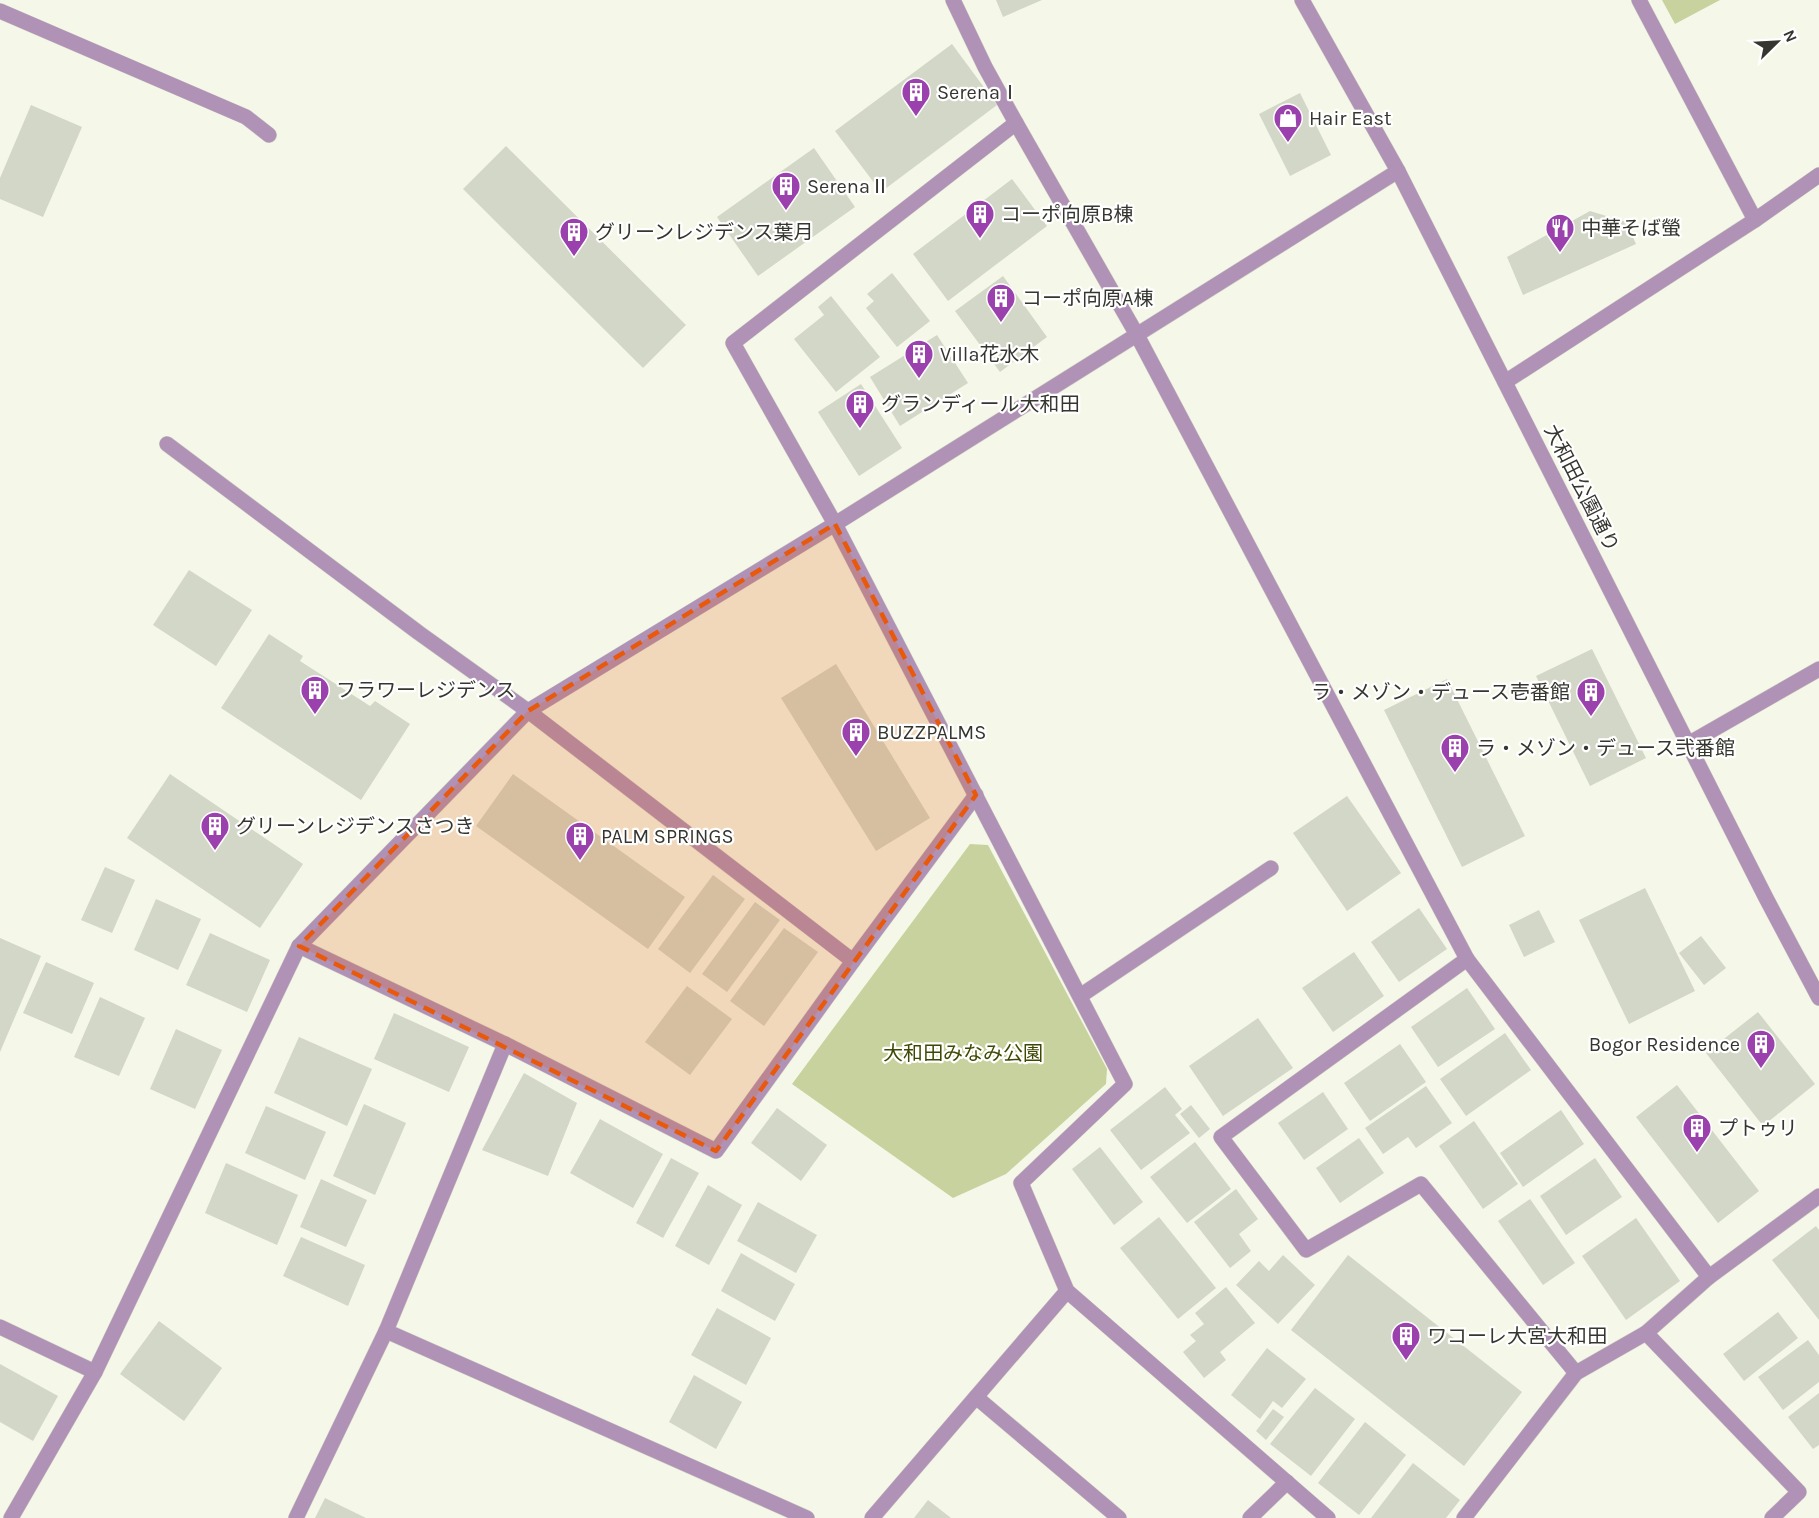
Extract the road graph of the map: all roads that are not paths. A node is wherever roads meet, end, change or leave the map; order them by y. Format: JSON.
{"nodes":[{"id":1,"x":953,"y":0,"type":"edge"},
{"id":2,"x":1302,"y":0,"type":"edge"},
{"id":3,"x":1639,"y":0,"type":"edge"},
{"id":4,"x":0,"y":11,"type":"edge"},
{"id":5,"x":1016,"y":123,"type":"junction"},
{"id":6,"x":269,"y":135,"type":"dead end"},
{"id":7,"x":1398,"y":171,"type":"junction"},
{"id":8,"x":1819,"y":175,"type":"edge"},
{"id":9,"x":1755,"y":220,"type":"junction"},
{"id":10,"x":1137,"y":335,"type":"junction"},
{"id":11,"x":1505,"y":382,"type":"junction"},
{"id":12,"x":167,"y":444,"type":"dead end"},
{"id":13,"x":835,"y":524,"type":"junction"},
{"id":14,"x":1819,"y":669,"type":"edge"},
{"id":15,"x":528,"y":711,"type":"junction"},
{"id":16,"x":1688,"y":744,"type":"junction"},
{"id":17,"x":976,"y":795,"type":"junction"},
{"id":18,"x":1271,"y":868,"type":"dead end"},
{"id":19,"x":299,"y":946,"type":"junction"},
{"id":20,"x":1467,"y":959,"type":"junction"},
{"id":21,"x":853,"y":961,"type":"junction"},
{"id":22,"x":1080,"y":996,"type":"junction"},
{"id":23,"x":1819,"y":998,"type":"edge"},
{"id":24,"x":505,"y":1044,"type":"junction"},
{"id":25,"x":1819,"y":1196,"type":"edge"},
{"id":26,"x":1709,"y":1277,"type":"junction"},
{"id":27,"x":1067,"y":1291,"type":"junction"},
{"id":28,"x":0,"y":1327,"type":"edge"},
{"id":29,"x":386,"y":1331,"type":"junction"},
{"id":30,"x":1646,"y":1333,"type":"junction"},
{"id":31,"x":95,"y":1372,"type":"junction"},
{"id":32,"x":1576,"y":1373,"type":"junction"},
{"id":33,"x":976,"y":1397,"type":"junction"},
{"id":34,"x":1287,"y":1482,"type":"junction"},
{"id":35,"x":11,"y":1518,"type":"edge"},
{"id":36,"x":296,"y":1518,"type":"edge"},
{"id":37,"x":807,"y":1518,"type":"edge"},
{"id":38,"x":872,"y":1518,"type":"edge"},
{"id":39,"x":1119,"y":1518,"type":"edge"},
{"id":40,"x":1250,"y":1518,"type":"edge"},
{"id":41,"x":1328,"y":1518,"type":"edge"},
{"id":42,"x":1464,"y":1518,"type":"edge"},
{"id":43,"x":1772,"y":1518,"type":"edge"}],
"edges":[{"from":1,"to":5,"type":"street"},
{"from":2,"to":7,"type":"street","name":"大和田公園通り"},
{"from":3,"to":9,"type":"street"},
{"from":4,"to":6,"type":"street"},
{"from":5,"to":10,"type":"street"},
{"from":5,"to":13,"type":"street"},
{"from":7,"to":10,"type":"street"},
{"from":7,"to":11,"type":"street","name":"大和田公園通り"},
{"from":8,"to":9,"type":"street"},
{"from":9,"to":11,"type":"street"},
{"from":10,"to":13,"type":"street"},
{"from":10,"to":20,"type":"street"},
{"from":11,"to":16,"type":"street","name":"大和田公園通り"},
{"from":12,"to":15,"type":"street"},
{"from":13,"to":15,"type":"street"},
{"from":13,"to":17,"type":"street"},
{"from":14,"to":16,"type":"street"},
{"from":15,"to":19,"type":"street"},
{"from":15,"to":21,"type":"street"},
{"from":16,"to":23,"type":"street","name":"大和田公園通り"},
{"from":17,"to":21,"type":"street"},
{"from":17,"to":22,"type":"street"},
{"from":18,"to":22,"type":"street"},
{"from":19,"to":24,"type":"street"},
{"from":19,"to":31,"type":"street"},
{"from":20,"to":26,"type":"street"},
{"from":20,"to":32,"type":"street"},
{"from":21,"to":24,"type":"street"},
{"from":22,"to":27,"type":"street"},
{"from":24,"to":29,"type":"street"},
{"from":25,"to":26,"type":"street"},
{"from":26,"to":30,"type":"street"},
{"from":27,"to":33,"type":"street"},
{"from":27,"to":34,"type":"street"},
{"from":28,"to":31,"type":"street"},
{"from":29,"to":36,"type":"street"},
{"from":29,"to":37,"type":"street"},
{"from":30,"to":32,"type":"street"},
{"from":30,"to":43,"type":"street"},
{"from":31,"to":35,"type":"street"},
{"from":32,"to":42,"type":"street"},
{"from":33,"to":38,"type":"street"},
{"from":33,"to":39,"type":"street"},
{"from":34,"to":40,"type":"street"},
{"from":34,"to":41,"type":"street"}]}
